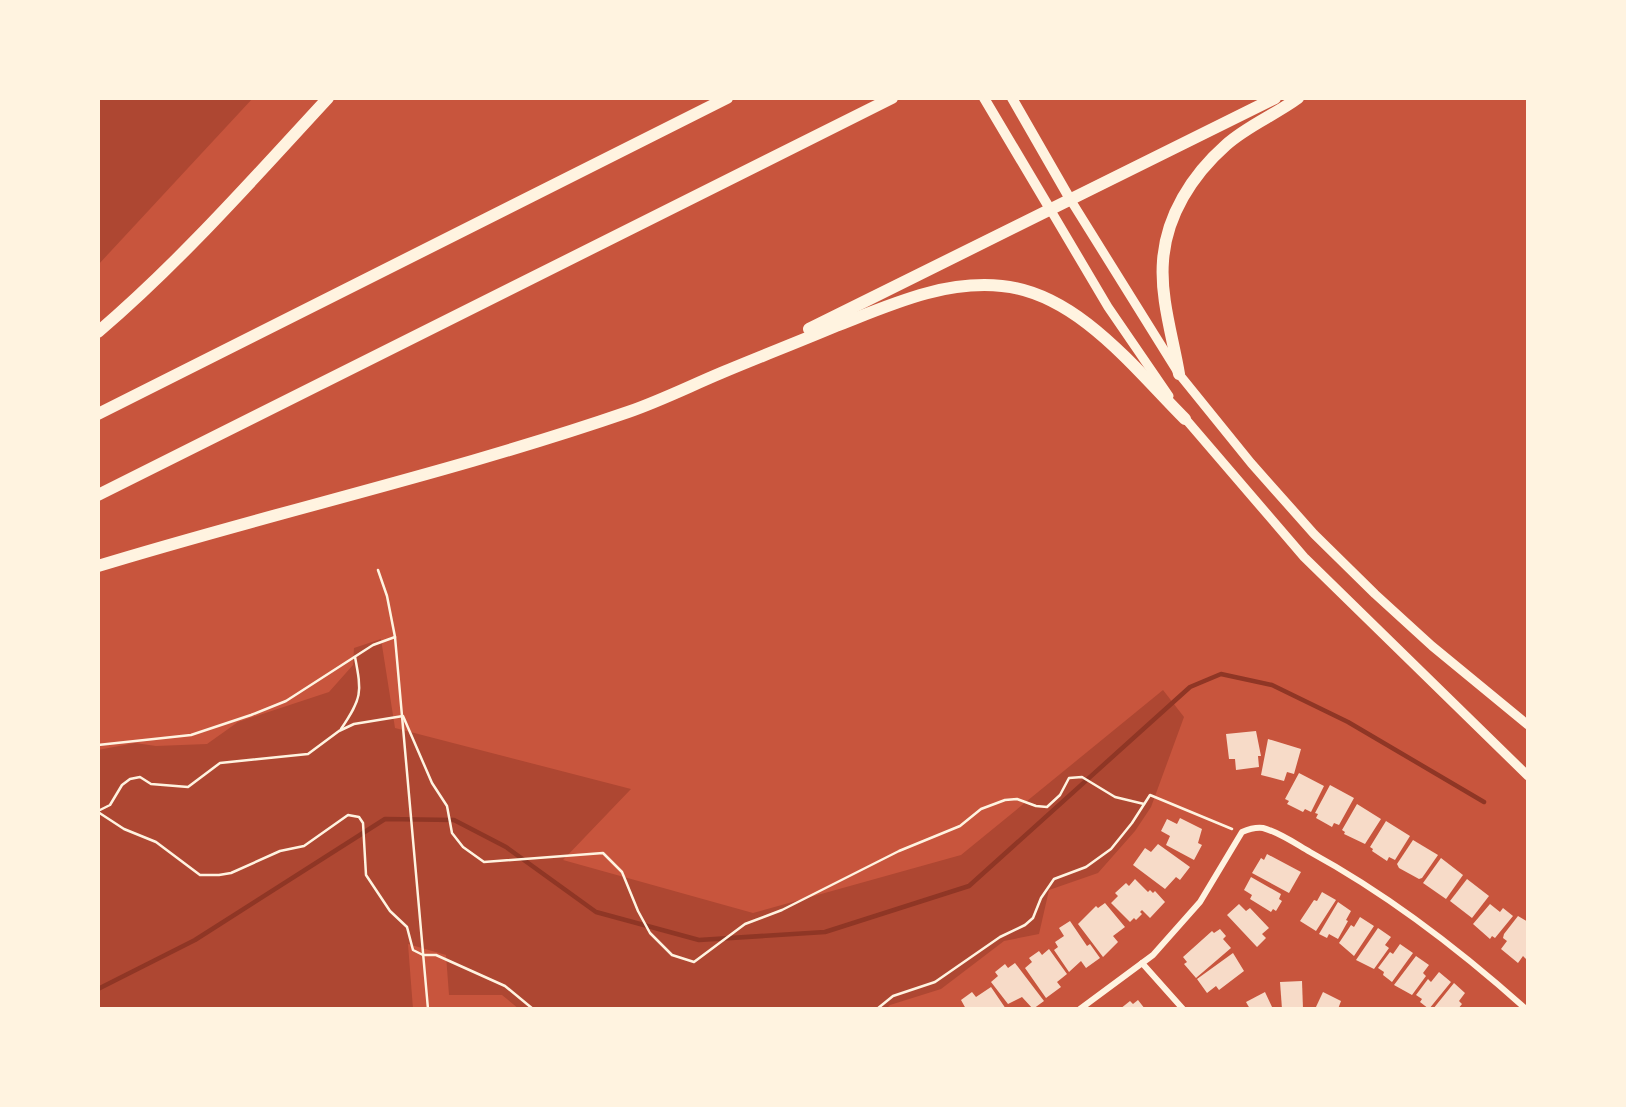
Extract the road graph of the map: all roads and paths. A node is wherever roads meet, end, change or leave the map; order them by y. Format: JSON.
{"nodes":[{"id":1,"x":328,"y":98,"type":"edge"},
{"id":2,"x":727,"y":98,"type":"edge"},
{"id":3,"x":892,"y":98,"type":"edge"},
{"id":4,"x":984,"y":98,"type":"edge"},
{"id":5,"x":1275,"y":98,"type":"edge"},
{"id":6,"x":1298,"y":98,"type":"edge"},
{"id":7,"x":1014,"y":102,"type":"edge"},
{"id":8,"x":1070,"y":200,"type":"junction"},
{"id":9,"x":1050,"y":209,"type":"junction"},
{"id":10,"x":98,"y":332,"type":"edge"},
{"id":11,"x":724,"y":372,"type":"junction"},
{"id":12,"x":1180,"y":374,"type":"junction"},
{"id":13,"x":98,"y":414,"type":"edge"},
{"id":14,"x":1185,"y":419,"type":"junction"},
{"id":15,"x":98,"y":495,"type":"edge"},
{"id":16,"x":98,"y":566,"type":"edge"},
{"id":17,"x":378,"y":570,"type":"dead end"},
{"id":18,"x":395,"y":637,"type":"junction"},
{"id":19,"x":355,"y":657,"type":"junction"},
{"id":20,"x":402,"y":716,"type":"junction"},
{"id":21,"x":1528,"y":725,"type":"edge"},
{"id":22,"x":339,"y":731,"type":"junction"},
{"id":23,"x":98,"y":746,"type":"edge"},
{"id":24,"x":1528,"y":776,"type":"edge"},
{"id":25,"x":1144,"y":804,"type":"junction"},
{"id":26,"x":98,"y":811,"type":"edge"},
{"id":27,"x":1242,"y":832,"type":"junction"},
{"id":28,"x":423,"y":955,"type":"junction"},
{"id":29,"x":1142,"y":963,"type":"junction"},
{"id":30,"x":428,"y":1009,"type":"edge"},
{"id":31,"x":533,"y":1009,"type":"edge"},
{"id":32,"x":877,"y":1009,"type":"edge"},
{"id":33,"x":1080,"y":1009,"type":"edge"},
{"id":34,"x":1183,"y":1009,"type":"edge"},
{"id":35,"x":1526,"y":1009,"type":"edge"}],
"edges":[{"from":1,"to":10,"type":"highway"},
{"from":2,"to":13,"type":"highway"},
{"from":3,"to":15,"type":"highway"},
{"from":4,"to":9,"type":"main road"},
{"from":5,"to":8,"type":"highway"},
{"from":6,"to":12,"type":"highway"},
{"from":7,"to":8,"type":"main road"},
{"from":8,"to":9,"type":"highway"},
{"from":8,"to":12,"type":"main road"},
{"from":9,"to":11,"type":"highway"},
{"from":9,"to":14,"type":"main road"},
{"from":11,"to":14,"type":"highway"},
{"from":11,"to":16,"type":"highway"},
{"from":12,"to":21,"type":"main road"},
{"from":14,"to":24,"type":"main road"},
{"from":17,"to":18,"type":"path"},
{"from":18,"to":19,"type":"path"},
{"from":18,"to":20,"type":"path"},
{"from":19,"to":22,"type":"path"},
{"from":19,"to":23,"type":"path"},
{"from":20,"to":22,"type":"path"},
{"from":20,"to":25,"type":"path"},
{"from":20,"to":28,"type":"path"},
{"from":22,"to":26,"type":"path"},
{"from":25,"to":27,"type":"path"},
{"from":25,"to":32,"type":"path"},
{"from":26,"to":28,"type":"path"},
{"from":27,"to":29,"type":"street"},
{"from":27,"to":35,"type":"street"},
{"from":28,"to":30,"type":"path"},
{"from":28,"to":31,"type":"path"},
{"from":29,"to":33,"type":"street"},
{"from":29,"to":34,"type":"street"}]}
